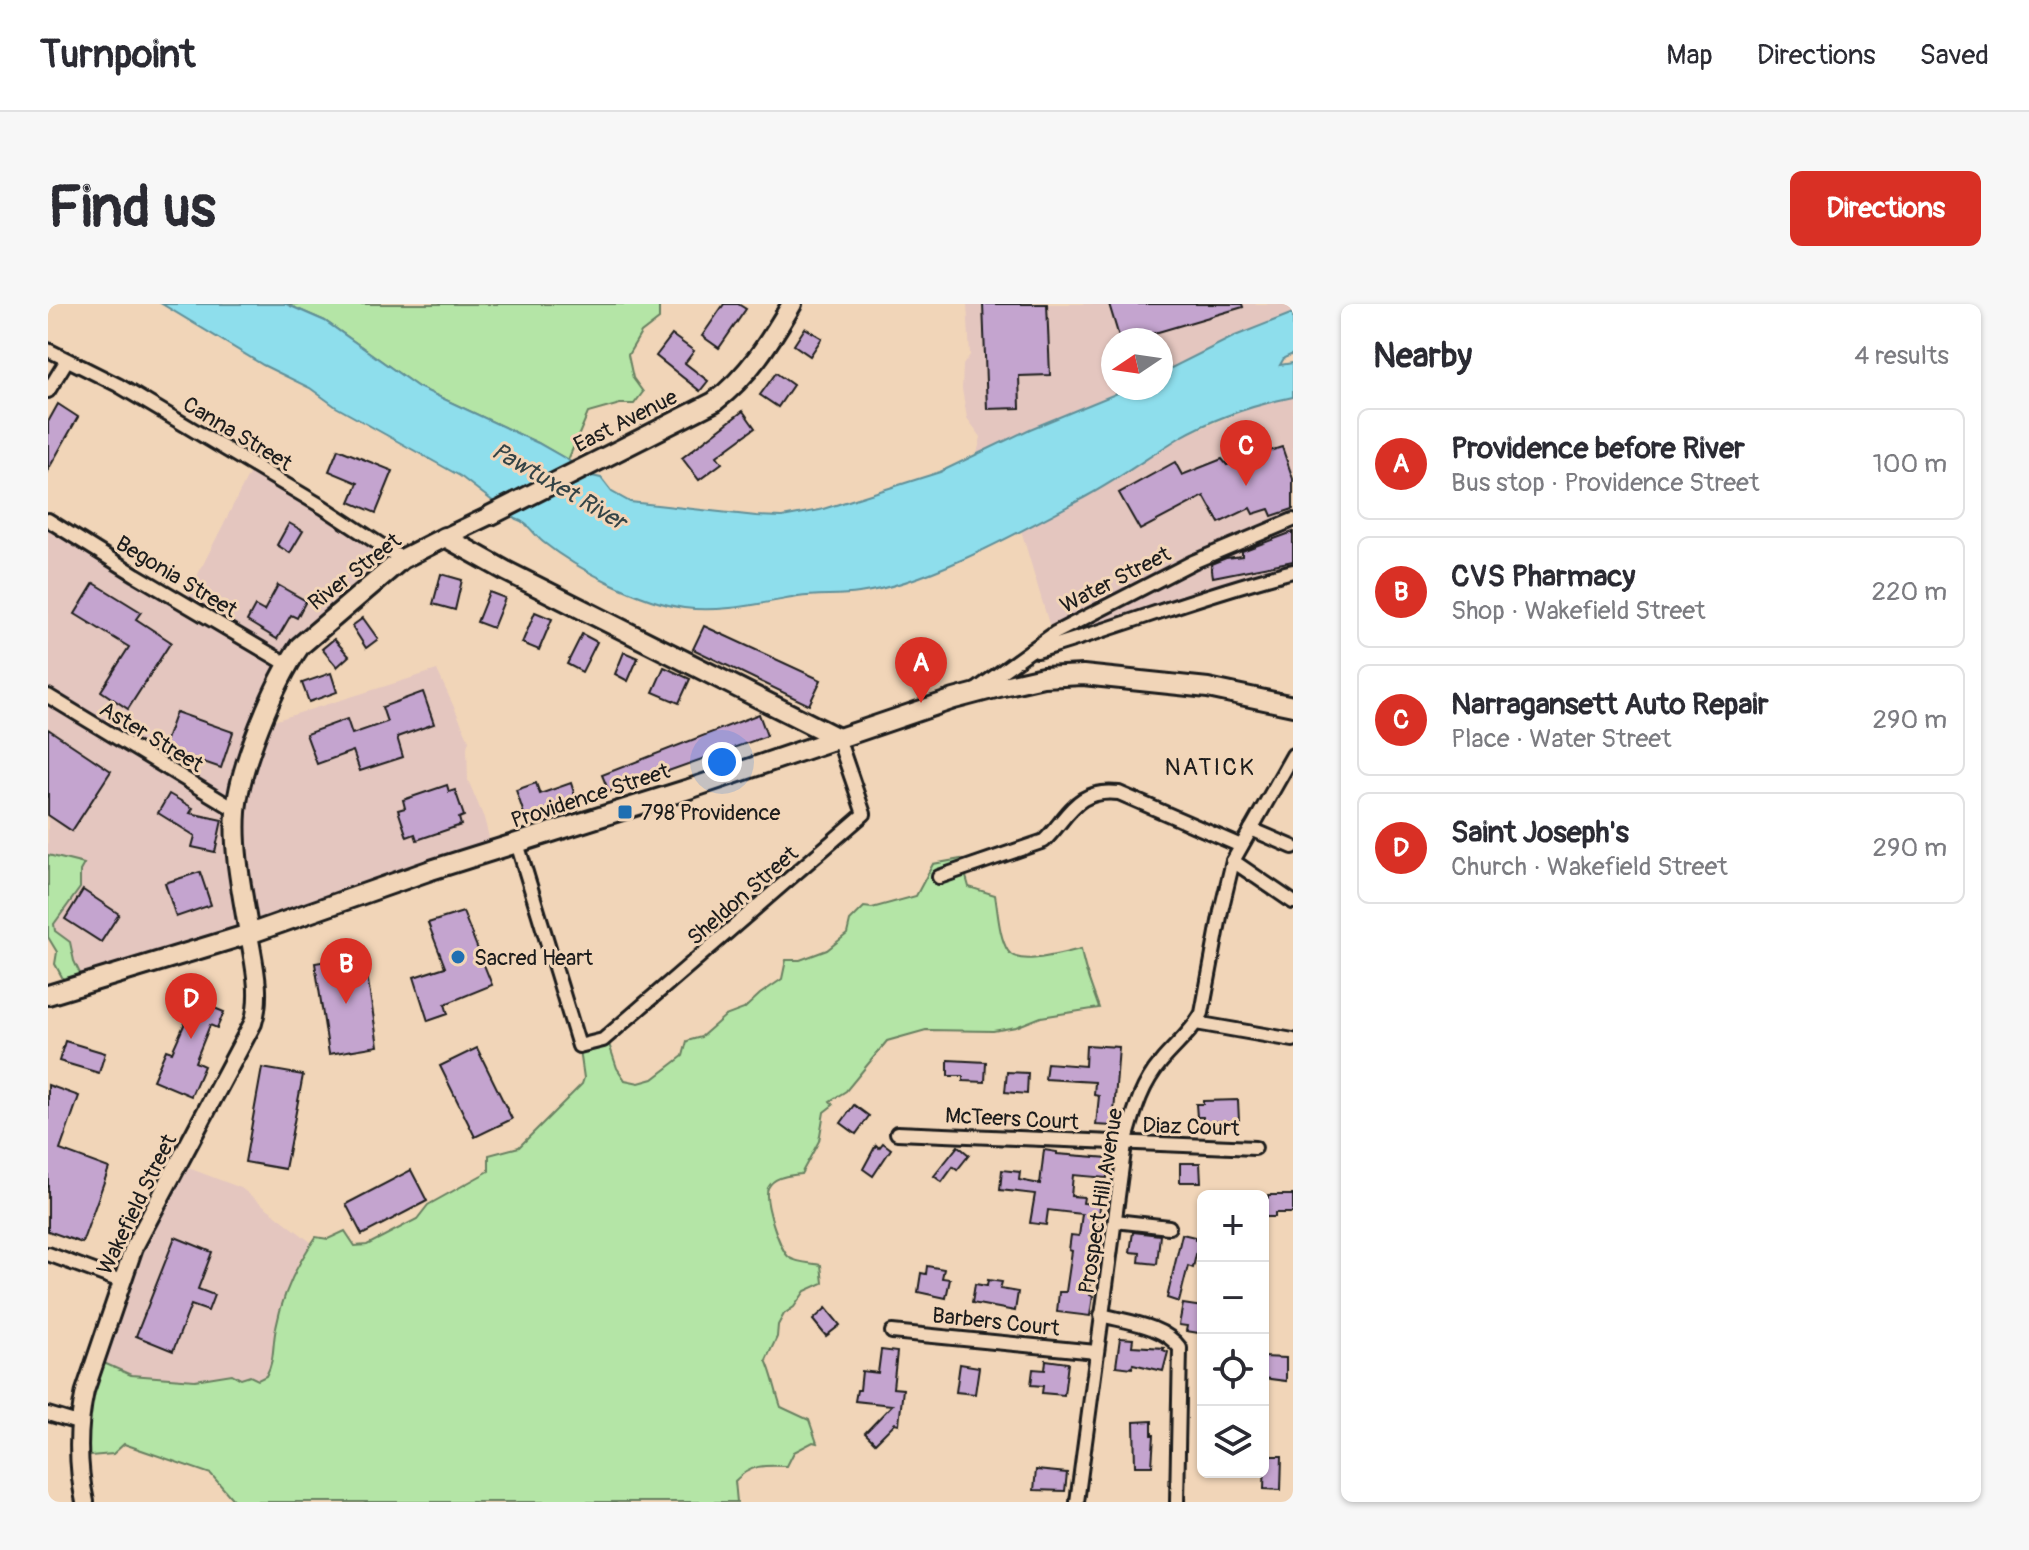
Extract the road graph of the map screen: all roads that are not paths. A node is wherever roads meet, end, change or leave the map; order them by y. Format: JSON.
{"nodes":[{"id":1,"x":792,"y":304,"type":"edge"},
{"id":2,"x":48,"y":350,"type":"edge"},
{"id":3,"x":67,"y":360,"type":"junction"},
{"id":4,"x":48,"y":391,"type":"edge"},
{"id":5,"x":491,"y":515,"type":"joint"},
{"id":6,"x":48,"y":520,"type":"edge"},
{"id":7,"x":1293,"y":520,"type":"edge"},
{"id":8,"x":445,"y":537,"type":"junction"},
{"id":9,"x":402,"y":559,"type":"junction"},
{"id":10,"x":1293,"y":571,"type":"edge"},
{"id":11,"x":1027,"y":654,"type":"junction"},
{"id":12,"x":287,"y":664,"type":"junction"},
{"id":13,"x":48,"y":696,"type":"edge"},
{"id":14,"x":967,"y":696,"type":"junction"},
{"id":15,"x":1293,"y":706,"type":"edge"},
{"id":16,"x":838,"y":738,"type":"junction"},
{"id":17,"x":1293,"y":755,"type":"edge"},
{"id":18,"x":236,"y":810,"type":"junction"},
{"id":19,"x":1251,"y":829,"type":"junction"},
{"id":20,"x":517,"y":843,"type":"junction"},
{"id":21,"x":1241,"y":846,"type":"junction"},
{"id":22,"x":1293,"y":847,"type":"edge"},
{"id":23,"x":1233,"y":861,"type":"junction"},
{"id":24,"x":939,"y":877,"type":"dead end"},
{"id":25,"x":1293,"y":902,"type":"edge"},
{"id":26,"x":249,"y":934,"type":"junction"},
{"id":27,"x":48,"y":995,"type":"edge"},
{"id":28,"x":1196,"y":1023,"type":"junction"},
{"id":29,"x":1293,"y":1040,"type":"edge"},
{"id":30,"x":897,"y":1133,"type":"dead end"},
{"id":31,"x":1125,"y":1144,"type":"junction"},
{"id":32,"x":1255,"y":1148,"type":"dead end"},
{"id":33,"x":1115,"y":1221,"type":"junction"},
{"id":34,"x":1169,"y":1227,"type":"dead end"},
{"id":35,"x":48,"y":1254,"type":"edge"},
{"id":36,"x":121,"y":1281,"type":"junction"},
{"id":37,"x":1101,"y":1315,"type":"junction"},
{"id":38,"x":892,"y":1332,"type":"dead end"},
{"id":39,"x":1096,"y":1352,"type":"junction"},
{"id":40,"x":48,"y":1414,"type":"edge"},
{"id":41,"x":78,"y":1423,"type":"junction"},
{"id":42,"x":85,"y":1502,"type":"edge"},
{"id":43,"x":1077,"y":1502,"type":"edge"},
{"id":44,"x":1177,"y":1502,"type":"edge"}],
"edges":[{"from":1,"to":5,"type":"main road","name":"East Avenue"},
{"from":2,"to":3,"type":"street","name":"Canna Street"},
{"from":3,"to":4,"type":"street"},
{"from":3,"to":9,"type":"street","name":"Canna Street"},
{"from":5,"to":8,"type":"street","name":"East Avenue"},
{"from":6,"to":12,"type":"street","name":"Begonia Street"},
{"from":7,"to":11,"type":"street","name":"Water Street"},
{"from":8,"to":9,"type":"main road","name":"River Street"},
{"from":8,"to":16,"type":"main road"},
{"from":9,"to":12,"type":"main road","name":"River Street"},
{"from":10,"to":11,"type":"street"},
{"from":11,"to":14,"type":"street","name":"Water Street"},
{"from":12,"to":18,"type":"main road","name":"River Street"},
{"from":13,"to":18,"type":"street","name":"Aster Street"},
{"from":14,"to":15,"type":"main road","name":"Providence Street"},
{"from":14,"to":16,"type":"main road","name":"Providence Street"},
{"from":16,"to":20,"type":"main road","name":"Providence Street"},
{"from":16,"to":20,"type":"street","name":"Sheldon Street"},
{"from":17,"to":19,"type":"street","name":"Prospect Hill Avenue"},
{"from":18,"to":26,"type":"main road","name":"River Street"},
{"from":19,"to":21,"type":"street","name":"Prospect Hill Avenue"},
{"from":19,"to":22,"type":"street"},
{"from":20,"to":26,"type":"main road","name":"Providence Street"},
{"from":21,"to":23,"type":"street","name":"Prospect Hill Avenue"},
{"from":21,"to":24,"type":"street"},
{"from":23,"to":25,"type":"street"},
{"from":23,"to":28,"type":"street","name":"Prospect Hill Avenue"},
{"from":26,"to":27,"type":"main road","name":"Providence Street"},
{"from":26,"to":36,"type":"street","name":"Wakefield Street"},
{"from":28,"to":29,"type":"street"},
{"from":28,"to":31,"type":"street","name":"Prospect Hill Avenue"},
{"from":30,"to":31,"type":"street","name":"McTeers Court"},
{"from":31,"to":32,"type":"street","name":"Diaz Court"},
{"from":31,"to":33,"type":"street","name":"Prospect Hill Avenue"},
{"from":33,"to":34,"type":"street"},
{"from":33,"to":37,"type":"street","name":"Prospect Hill Avenue"},
{"from":35,"to":36,"type":"street"},
{"from":36,"to":41,"type":"street","name":"Wakefield Street"},
{"from":37,"to":39,"type":"street","name":"Prospect Hill Avenue"},
{"from":37,"to":44,"type":"street"},
{"from":38,"to":39,"type":"street","name":"Barbers Court"},
{"from":39,"to":43,"type":"street","name":"Prospect Hill Avenue"},
{"from":40,"to":41,"type":"street"},
{"from":41,"to":42,"type":"street","name":"Wakefield Street"}]}
